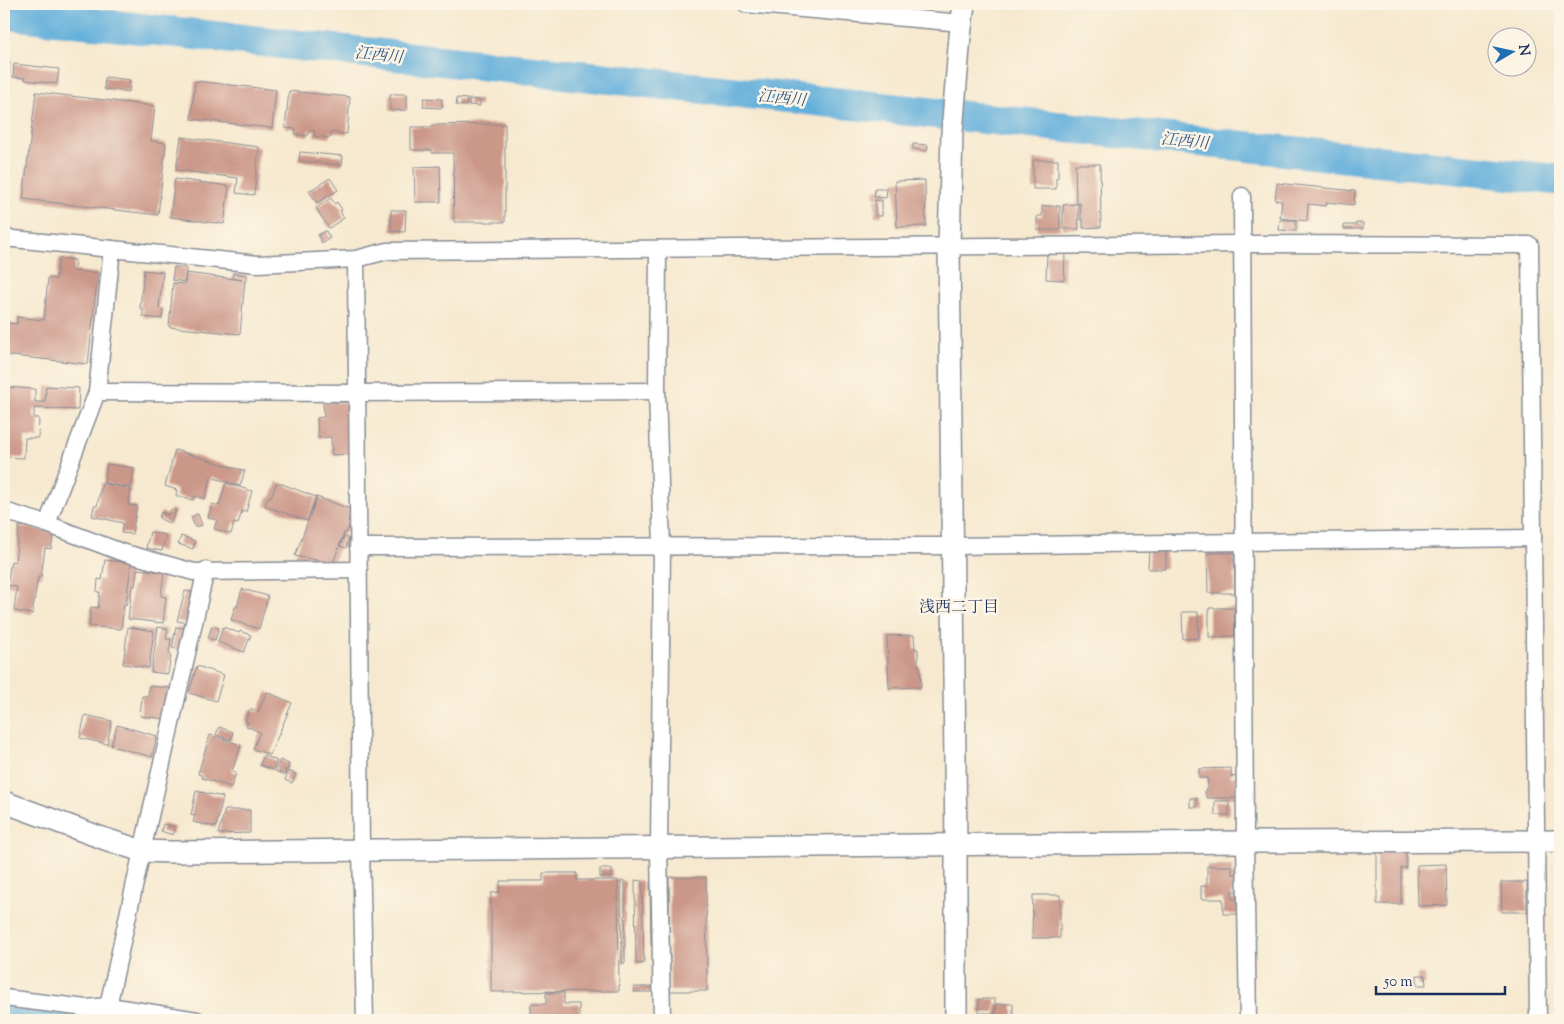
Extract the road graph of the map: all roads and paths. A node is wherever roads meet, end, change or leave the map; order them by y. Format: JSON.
{"nodes":[{"id":1,"x":746,"y":4,"type":"edge"},
{"id":2,"x":962,"y":21,"type":"edge"},
{"id":3,"x":1242,"y":196,"type":"dead end"},
{"id":4,"x":4,"y":238,"type":"edge"},
{"id":5,"x":1243,"y":244,"type":"junction"},
{"id":6,"x":949,"y":247,"type":"junction"},
{"id":7,"x":112,"y":249,"type":"junction"},
{"id":8,"x":658,"y":249,"type":"junction"},
{"id":9,"x":356,"y":259,"type":"junction"},
{"id":10,"x":657,"y":391,"type":"junction"},
{"id":11,"x":97,"y":392,"type":"junction"},
{"id":12,"x":357,"y":393,"type":"junction"},
{"id":13,"x":4,"y":511,"type":"edge"},
{"id":14,"x":47,"y":524,"type":"junction"},
{"id":15,"x":1533,"y":538,"type":"junction"},
{"id":16,"x":1244,"y":543,"type":"junction"},
{"id":17,"x":952,"y":546,"type":"junction"},
{"id":18,"x":358,"y":547,"type":"junction"},
{"id":19,"x":662,"y":547,"type":"junction"},
{"id":20,"x":206,"y":570,"type":"junction"},
{"id":21,"x":359,"y":570,"type":"junction"},
{"id":22,"x":4,"y":802,"type":"edge"},
{"id":23,"x":1245,"y":842,"type":"junction"},
{"id":24,"x":1537,"y":842,"type":"junction"},
{"id":25,"x":1560,"y":842,"type":"edge"},
{"id":26,"x":956,"y":846,"type":"junction"},
{"id":27,"x":659,"y":848,"type":"junction"},
{"id":28,"x":142,"y":850,"type":"junction"},
{"id":29,"x":361,"y":851,"type":"junction"},
{"id":30,"x":4,"y":998,"type":"edge"},
{"id":31,"x":107,"y":1011,"type":"edge"},
{"id":32,"x":197,"y":1020,"type":"edge"},
{"id":33,"x":365,"y":1020,"type":"edge"},
{"id":34,"x":662,"y":1020,"type":"edge"},
{"id":35,"x":956,"y":1020,"type":"edge"},
{"id":36,"x":1248,"y":1020,"type":"edge"},
{"id":37,"x":1538,"y":1020,"type":"edge"}],
"edges":[{"from":1,"to":2,"type":"street"},
{"from":2,"to":6,"type":"street"},
{"from":3,"to":5,"type":"street"},
{"from":4,"to":7,"type":"street"},
{"from":5,"to":6,"type":"street"},
{"from":5,"to":15,"type":"street"},
{"from":5,"to":16,"type":"street"},
{"from":6,"to":8,"type":"street"},
{"from":6,"to":17,"type":"street"},
{"from":7,"to":9,"type":"street"},
{"from":7,"to":11,"type":"street"},
{"from":8,"to":9,"type":"street"},
{"from":8,"to":10,"type":"street"},
{"from":9,"to":12,"type":"street"},
{"from":10,"to":12,"type":"street"},
{"from":10,"to":19,"type":"street"},
{"from":11,"to":12,"type":"street"},
{"from":11,"to":14,"type":"street"},
{"from":12,"to":18,"type":"street"},
{"from":13,"to":14,"type":"street"},
{"from":14,"to":20,"type":"street"},
{"from":15,"to":16,"type":"street"},
{"from":15,"to":24,"type":"street"},
{"from":16,"to":17,"type":"street"},
{"from":16,"to":23,"type":"street"},
{"from":17,"to":19,"type":"street"},
{"from":17,"to":26,"type":"street"},
{"from":18,"to":19,"type":"street"},
{"from":18,"to":21,"type":"street"},
{"from":19,"to":27,"type":"street"},
{"from":20,"to":21,"type":"street"},
{"from":20,"to":28,"type":"street"},
{"from":21,"to":29,"type":"street"},
{"from":22,"to":28,"type":"street"},
{"from":23,"to":24,"type":"street"},
{"from":23,"to":26,"type":"street"},
{"from":23,"to":36,"type":"street"},
{"from":24,"to":25,"type":"street"},
{"from":24,"to":37,"type":"street"},
{"from":26,"to":27,"type":"street"},
{"from":26,"to":35,"type":"street"},
{"from":27,"to":29,"type":"street"},
{"from":27,"to":34,"type":"street"},
{"from":28,"to":29,"type":"street"},
{"from":28,"to":31,"type":"street"},
{"from":29,"to":33,"type":"street"},
{"from":30,"to":31,"type":"street"},
{"from":31,"to":32,"type":"street"}]}
